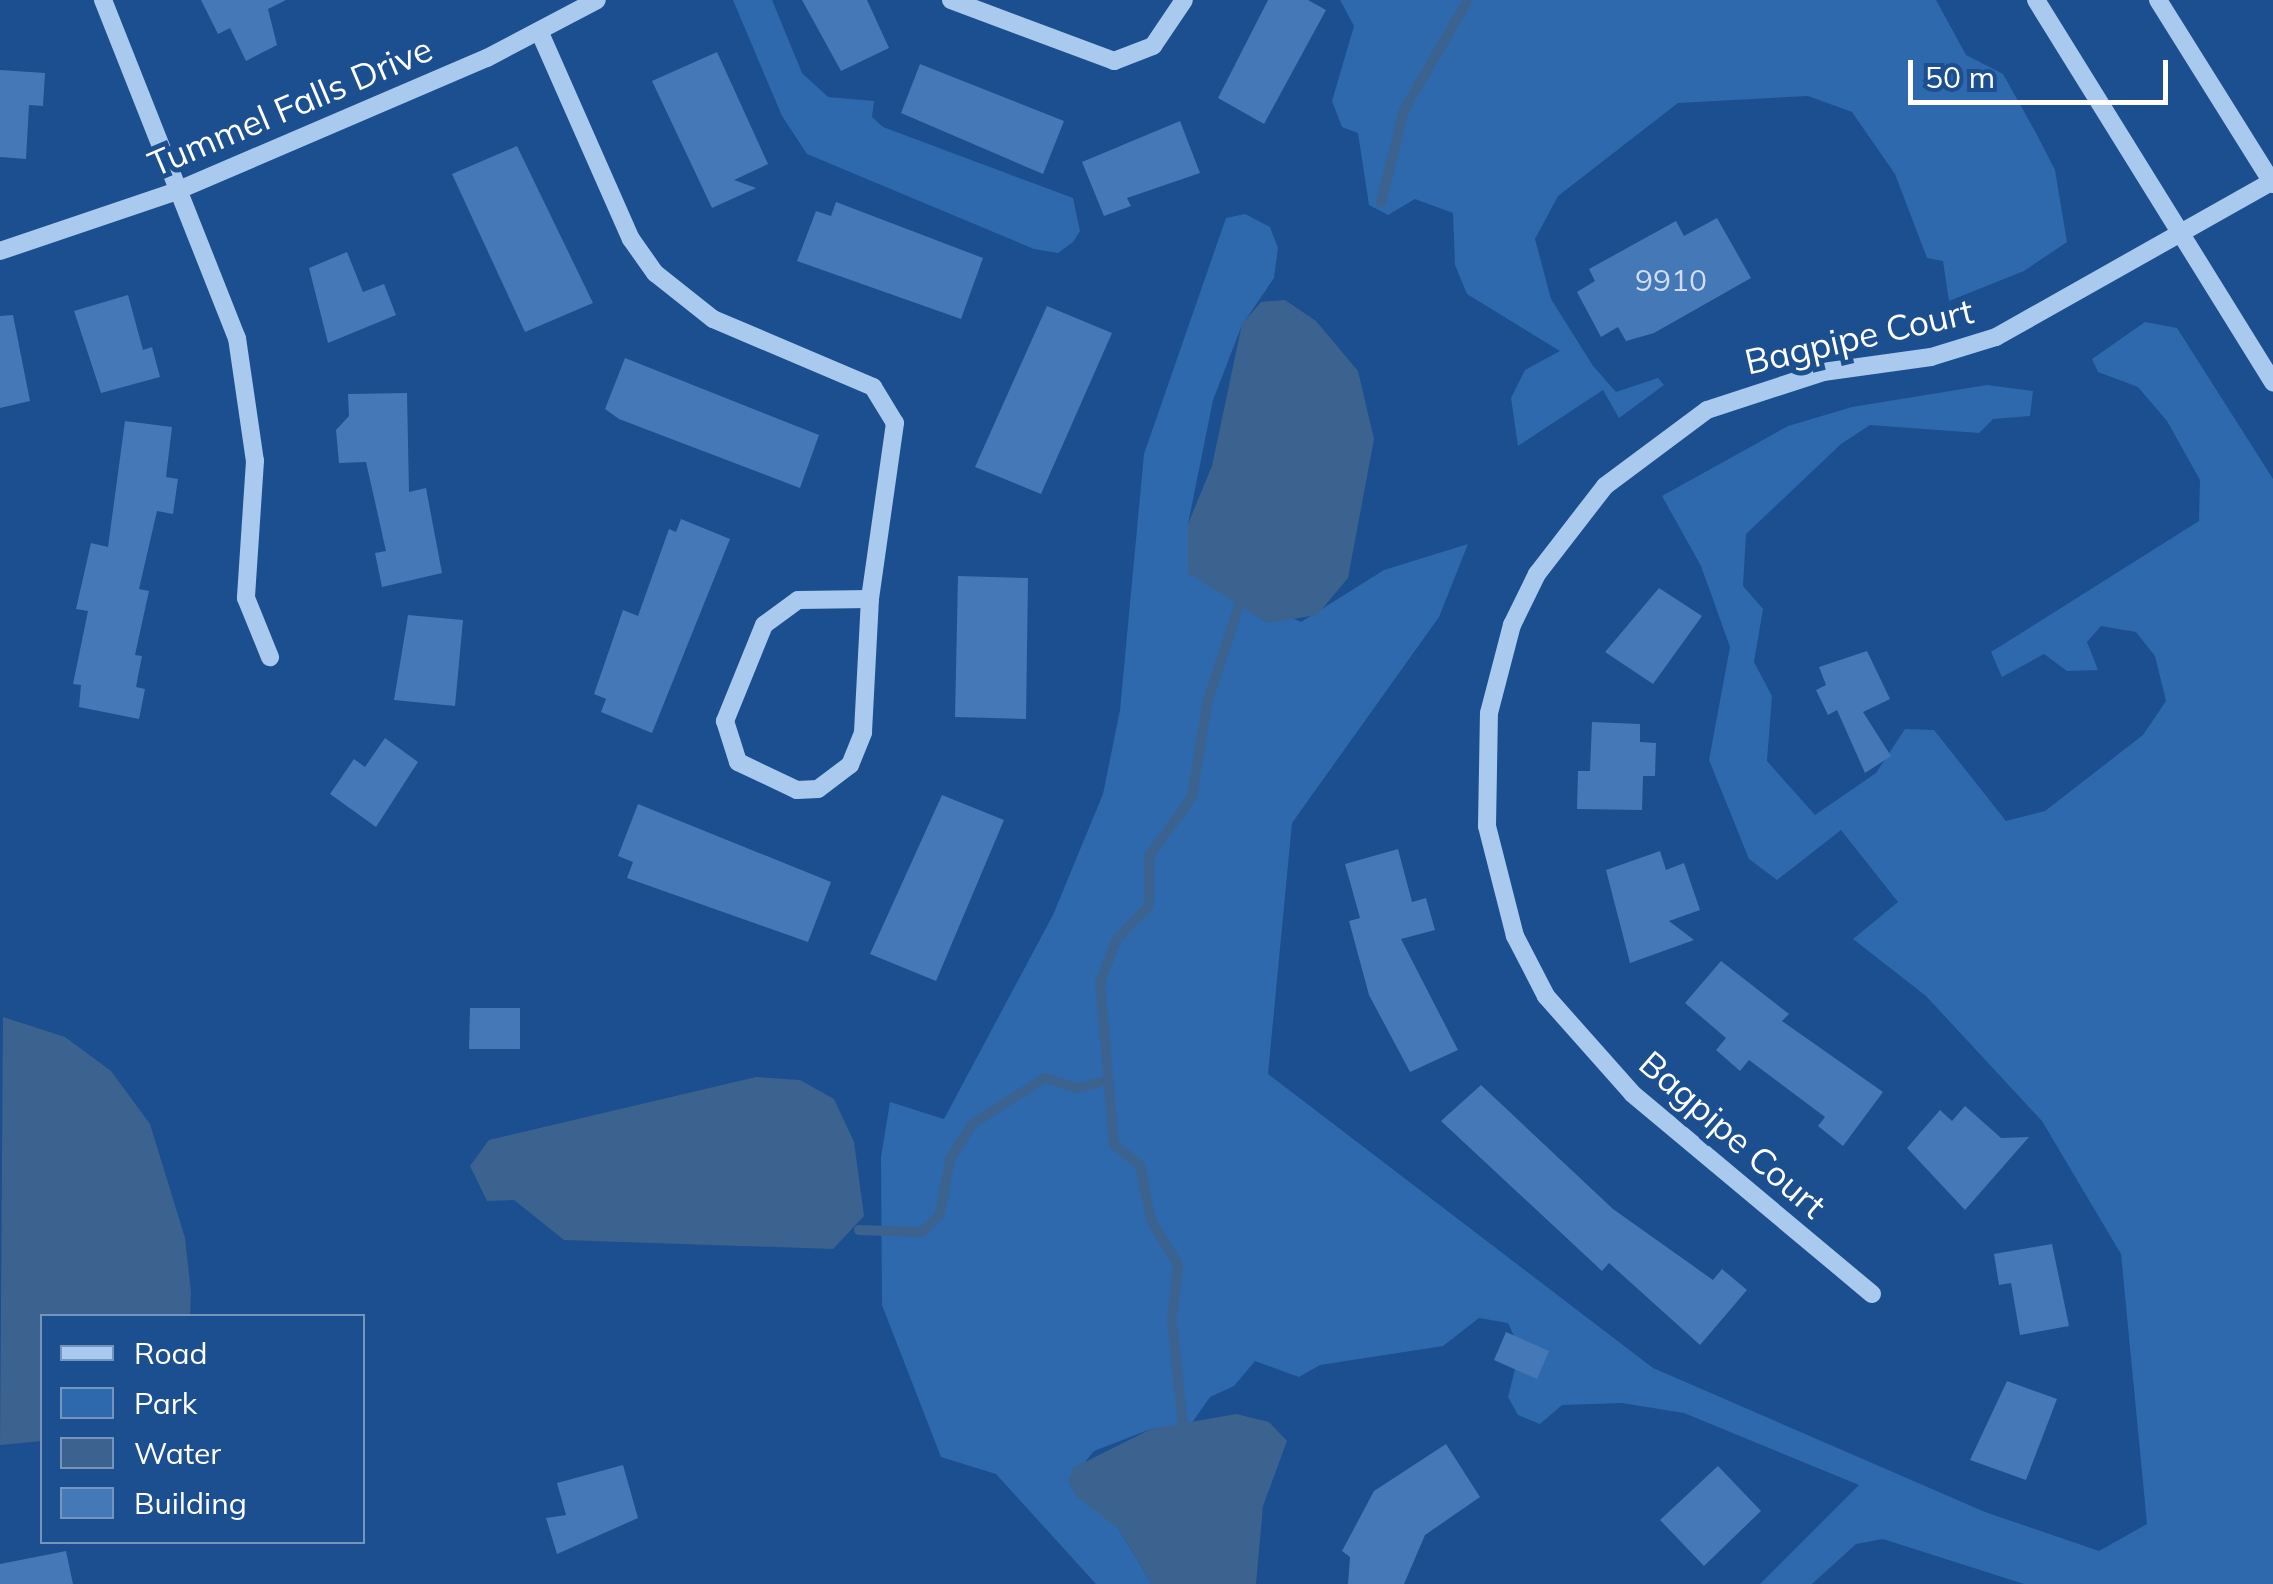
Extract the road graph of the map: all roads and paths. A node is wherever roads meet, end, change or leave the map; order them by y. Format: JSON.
{"nodes":[{"id":1,"x":102,"y":0,"type":"edge"},
{"id":2,"x":597,"y":0,"type":"edge"},
{"id":3,"x":952,"y":0,"type":"edge"},
{"id":4,"x":1184,"y":0,"type":"edge"},
{"id":5,"x":2036,"y":0,"type":"edge"},
{"id":6,"x":2158,"y":0,"type":"edge"},
{"id":7,"x":540,"y":33,"type":"junction"},
{"id":8,"x":2273,"y":182,"type":"edge"},
{"id":9,"x":174,"y":192,"type":"junction"},
{"id":10,"x":2183,"y":236,"type":"junction"},
{"id":11,"x":0,"y":251,"type":"edge"},
{"id":12,"x":2273,"y":382,"type":"edge"},
{"id":13,"x":870,"y":599,"type":"junction"},
{"id":14,"x":270,"y":657,"type":"dead end"},
{"id":15,"x":1872,"y":1294,"type":"dead end"}],
"edges":[{"from":1,"to":9,"type":"street"},
{"from":2,"to":7,"type":"street","name":"Tummel Falls Drive"},
{"from":3,"to":4,"type":"street"},
{"from":5,"to":10,"type":"street"},
{"from":6,"to":8,"type":"street"},
{"from":7,"to":9,"type":"street","name":"Tummel Falls Drive"},
{"from":7,"to":13,"type":"street"},
{"from":8,"to":10,"type":"street","name":"Bagpipe Court"},
{"from":9,"to":11,"type":"street","name":"Tummel Falls Drive"},
{"from":9,"to":14,"type":"street"},
{"from":10,"to":12,"type":"street"},
{"from":10,"to":15,"type":"street","name":"Bagpipe Court"},
{"from":13,"to":13,"type":"street"}]}
